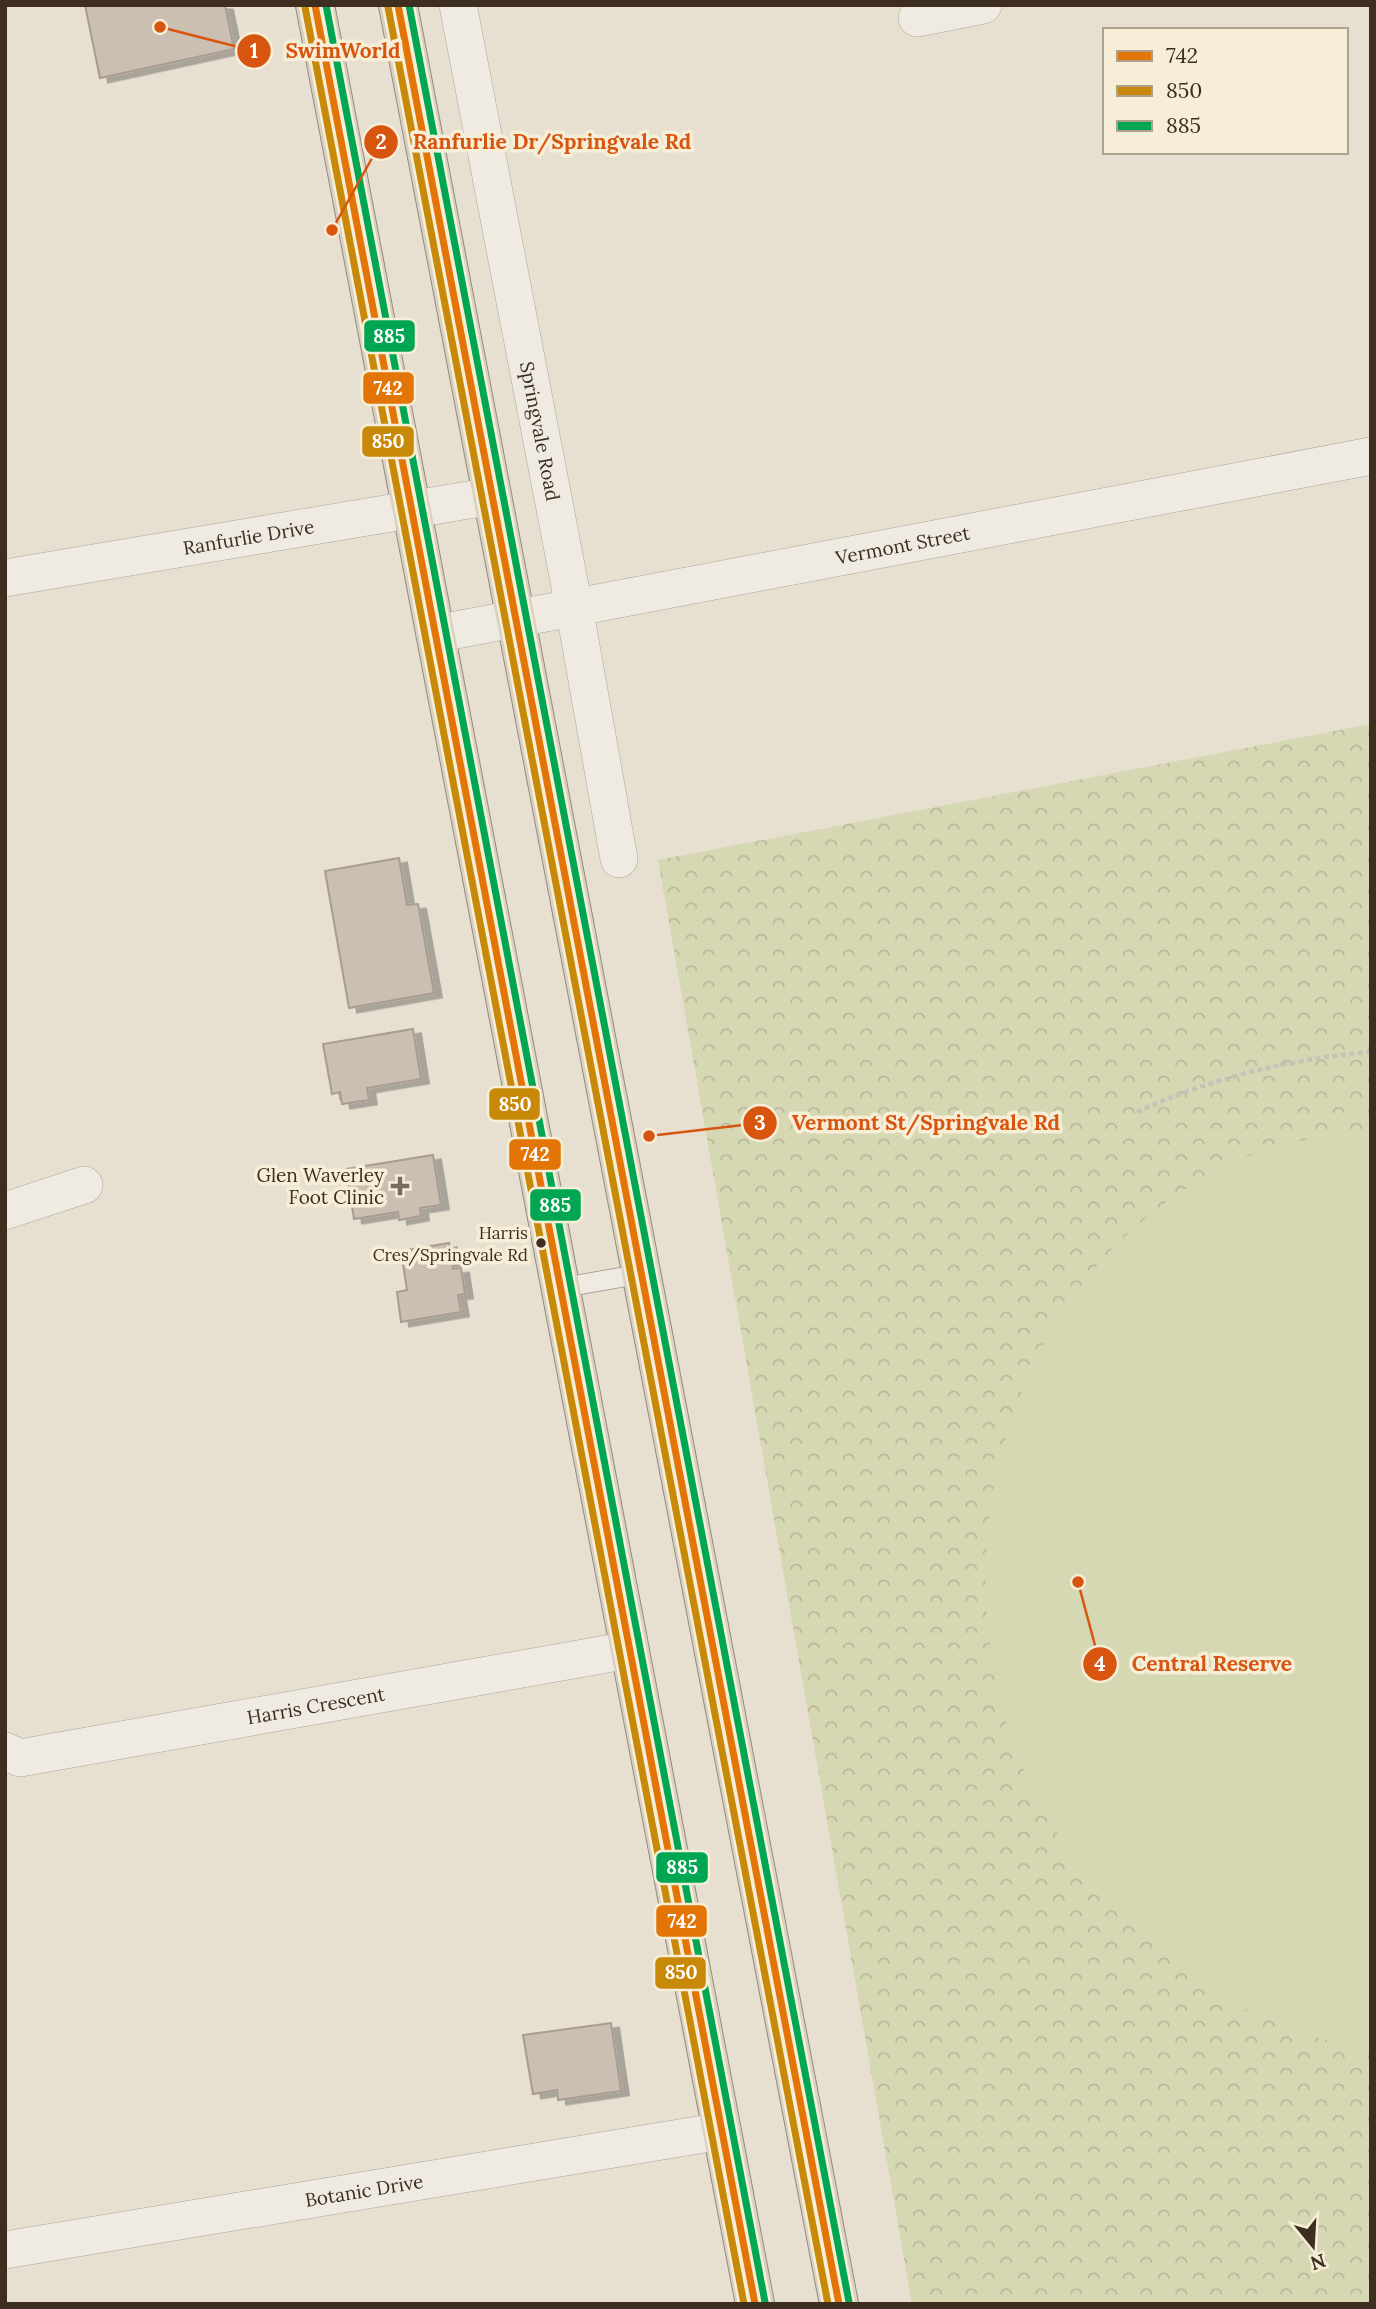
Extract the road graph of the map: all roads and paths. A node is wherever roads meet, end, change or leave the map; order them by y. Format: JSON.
{"nodes":[{"id":1,"x":315,"y":5,"type":"edge"},
{"id":2,"x":398,"y":5,"type":"edge"},
{"id":3,"x":458,"y":5,"type":"edge"},
{"id":4,"x":983,"y":5,"type":"edge"},
{"id":5,"x":917,"y":18,"type":"dead end"},
{"id":6,"x":1371,"y":456,"type":"edge"},
{"id":7,"x":492,"y":496,"type":"junction"},
{"id":8,"x":411,"y":510,"type":"junction"},
{"id":9,"x":5,"y":578,"type":"edge"},
{"id":10,"x":574,"y":607,"type":"junction"},
{"id":11,"x":515,"y":618,"type":"junction"},
{"id":12,"x":435,"y":634,"type":"junction"},
{"id":13,"x":620,"y":859,"type":"dead end"},
{"id":14,"x":1371,"y":1052,"type":"edge"},
{"id":15,"x":1137,"y":1112,"type":"dead end"},
{"id":16,"x":85,"y":1185,"type":"dead end"},
{"id":17,"x":5,"y":1212,"type":"edge"},
{"id":18,"x":641,"y":1274,"type":"junction"},
{"id":19,"x":560,"y":1288,"type":"junction"},
{"id":20,"x":629,"y":1650,"type":"junction"},
{"id":21,"x":5,"y":1751,"type":"edge"},
{"id":22,"x":722,"y":2131,"type":"junction"},
{"id":23,"x":5,"y":2250,"type":"edge"},
{"id":24,"x":755,"y":2304,"type":"edge"},
{"id":25,"x":839,"y":2304,"type":"edge"}],
"edges":[{"from":1,"to":8,"type":"highway"},
{"from":2,"to":7,"type":"highway"},
{"from":3,"to":10,"type":"street","name":"Springvale Road"},
{"from":4,"to":5,"type":"street"},
{"from":6,"to":10,"type":"street","name":"Vermont Street"},
{"from":7,"to":8,"type":"street","name":"Ranfurlie Drive"},
{"from":7,"to":11,"type":"highway"},
{"from":8,"to":9,"type":"street","name":"Ranfurlie Drive"},
{"from":8,"to":12,"type":"highway"},
{"from":10,"to":11,"type":"street","name":"Vermont Street"},
{"from":10,"to":13,"type":"street","name":"Springvale Road"},
{"from":11,"to":12,"type":"street","name":"Vermont Street"},
{"from":11,"to":18,"type":"highway"},
{"from":12,"to":19,"type":"highway"},
{"from":14,"to":15,"type":"path"},
{"from":16,"to":17,"type":"street"},
{"from":18,"to":19,"type":"lane"},
{"from":18,"to":25,"type":"highway"},
{"from":19,"to":20,"type":"highway"},
{"from":20,"to":21,"type":"street","name":"Harris Crescent"},
{"from":20,"to":22,"type":"highway"},
{"from":22,"to":23,"type":"street","name":"Botanic Drive"},
{"from":22,"to":24,"type":"highway"}]}
